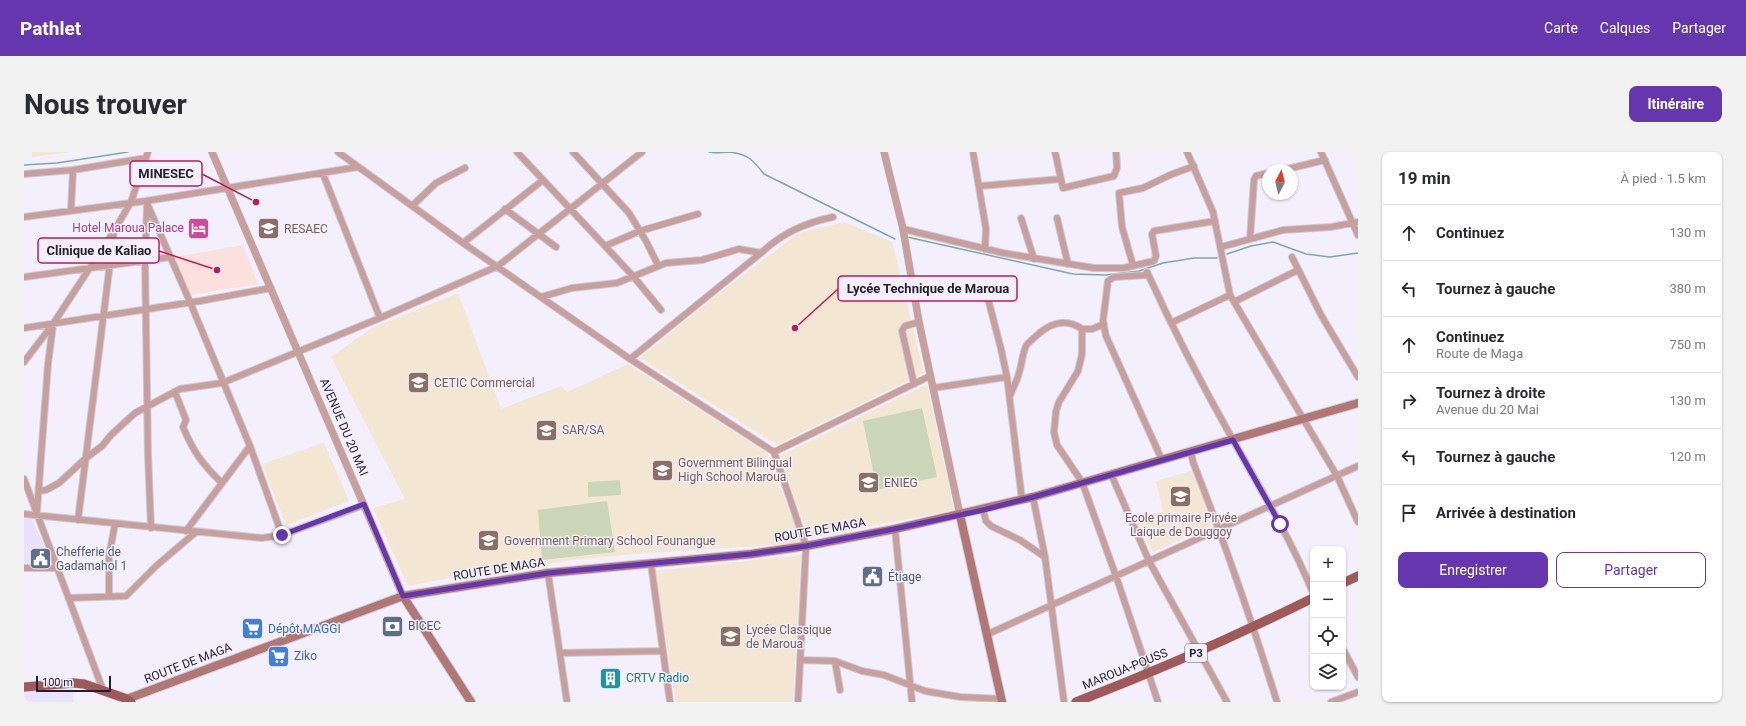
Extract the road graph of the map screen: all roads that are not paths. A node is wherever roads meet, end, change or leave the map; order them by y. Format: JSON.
{"nodes":[{"id":1,"x":212,"y":152,"type":"edge"},
{"id":2,"x":338,"y":152,"type":"edge"},
{"id":3,"x":517,"y":152,"type":"edge"},
{"id":4,"x":573,"y":152,"type":"edge"},
{"id":5,"x":642,"y":152,"type":"edge"},
{"id":6,"x":884,"y":152,"type":"edge"},
{"id":7,"x":973,"y":152,"type":"edge"},
{"id":8,"x":1055,"y":152,"type":"edge"},
{"id":9,"x":1116,"y":152,"type":"edge"},
{"id":10,"x":1187,"y":152,"type":"edge"},
{"id":11,"x":1321,"y":152,"type":"edge"},
{"id":12,"x":147,"y":154,"type":"edge"},
{"id":13,"x":1324,"y":160,"type":"junction"},
{"id":14,"x":1194,"y":166,"type":"junction"},
{"id":15,"x":1298,"y":166,"type":"edge"},
{"id":16,"x":358,"y":167,"type":"junction"},
{"id":17,"x":465,"y":168,"type":"dead end"},
{"id":18,"x":73,"y":170,"type":"junction"},
{"id":19,"x":24,"y":174,"type":"edge"},
{"id":20,"x":323,"y":174,"type":"junction"},
{"id":21,"x":1262,"y":174,"type":"edge"},
{"id":22,"x":1061,"y":179,"type":"junction"},
{"id":23,"x":543,"y":180,"type":"junction"},
{"id":24,"x":603,"y":184,"type":"junction"},
{"id":25,"x":980,"y":186,"type":"junction"},
{"id":26,"x":229,"y":188,"type":"junction"},
{"id":27,"x":131,"y":202,"type":"junction"},
{"id":28,"x":147,"y":202,"type":"junction"},
{"id":29,"x":412,"y":206,"type":"junction"},
{"id":30,"x":505,"y":209,"type":"junction"},
{"id":31,"x":571,"y":209,"type":"junction"},
{"id":32,"x":71,"y":210,"type":"junction"},
{"id":33,"x":698,"y":214,"type":"dead end"},
{"id":34,"x":833,"y":216,"type":"dead end"},
{"id":35,"x":24,"y":217,"type":"edge"},
{"id":36,"x":1021,"y":218,"type":"dead end"},
{"id":37,"x":1057,"y":218,"type":"dead end"},
{"id":38,"x":1215,"y":221,"type":"junction"},
{"id":39,"x":1355,"y":223,"type":"edge"},
{"id":40,"x":903,"y":229,"type":"junction"},
{"id":41,"x":114,"y":231,"type":"junction"},
{"id":42,"x":640,"y":231,"type":"junction"},
{"id":43,"x":539,"y":235,"type":"junction"},
{"id":44,"x":1358,"y":235,"type":"edge"},
{"id":45,"x":1250,"y":239,"type":"junction"},
{"id":46,"x":464,"y":243,"type":"junction"},
{"id":47,"x":605,"y":246,"type":"junction"},
{"id":48,"x":1221,"y":247,"type":"junction"},
{"id":49,"x":556,"y":248,"type":"dead end"},
{"id":50,"x":985,"y":249,"type":"junction"},
{"id":51,"x":761,"y":253,"type":"junction"},
{"id":52,"x":171,"y":257,"type":"junction"},
{"id":53,"x":1292,"y":257,"type":"dead end"},
{"id":54,"x":1034,"y":259,"type":"junction"},
{"id":55,"x":145,"y":260,"type":"junction"},
{"id":56,"x":1068,"y":264,"type":"junction"},
{"id":57,"x":109,"y":265,"type":"junction"},
{"id":58,"x":658,"y":265,"type":"junction"},
{"id":59,"x":1133,"y":265,"type":"junction"},
{"id":60,"x":498,"y":266,"type":"junction"},
{"id":61,"x":89,"y":268,"type":"junction"},
{"id":62,"x":1298,"y":270,"type":"junction"},
{"id":63,"x":633,"y":276,"type":"junction"},
{"id":64,"x":24,"y":277,"type":"edge"},
{"id":65,"x":985,"y":287,"type":"dead end"},
{"id":66,"x":271,"y":288,"type":"junction"},
{"id":67,"x":1230,"y":294,"type":"junction"},
{"id":68,"x":541,"y":297,"type":"junction"},
{"id":69,"x":190,"y":302,"type":"junction"},
{"id":70,"x":1234,"y":302,"type":"junction"},
{"id":71,"x":147,"y":309,"type":"junction"},
{"id":72,"x":661,"y":310,"type":"dead end"},
{"id":73,"x":102,"y":316,"type":"junction"},
{"id":74,"x":380,"y":318,"type":"junction"},
{"id":75,"x":919,"y":322,"type":"junction"},
{"id":76,"x":1171,"y":323,"type":"junction"},
{"id":77,"x":54,"y":324,"type":"junction"},
{"id":78,"x":1104,"y":324,"type":"junction"},
{"id":79,"x":24,"y":328,"type":"edge"},
{"id":80,"x":1082,"y":329,"type":"junction"},
{"id":81,"x":298,"y":352,"type":"junction"},
{"id":82,"x":630,"y":359,"type":"junction"},
{"id":83,"x":24,"y":362,"type":"edge"},
{"id":84,"x":930,"y":376,"type":"junction"},
{"id":85,"x":1007,"y":377,"type":"junction"},
{"id":86,"x":1358,"y":377,"type":"edge"},
{"id":87,"x":222,"y":383,"type":"junction"},
{"id":88,"x":914,"y":384,"type":"junction"},
{"id":89,"x":933,"y":388,"type":"junction"},
{"id":90,"x":175,"y":392,"type":"junction"},
{"id":91,"x":1009,"y":398,"type":"junction"},
{"id":92,"x":1358,"y":403,"type":"edge"},
{"id":93,"x":147,"y":406,"type":"junction"},
{"id":94,"x":1304,"y":420,"type":"junction"},
{"id":95,"x":1233,"y":440,"type":"junction"},
{"id":96,"x":250,"y":446,"type":"junction"},
{"id":97,"x":774,"y":452,"type":"junction"},
{"id":98,"x":1191,"y":452,"type":"junction"},
{"id":99,"x":86,"y":458,"type":"junction"},
{"id":100,"x":1162,"y":460,"type":"junction"},
{"id":101,"x":1358,"y":466,"type":"edge"},
{"id":102,"x":1111,"y":474,"type":"junction"},
{"id":103,"x":1337,"y":476,"type":"junction"},
{"id":104,"x":24,"y":479,"type":"edge"},
{"id":105,"x":1082,"y":482,"type":"junction"},
{"id":106,"x":222,"y":483,"type":"junction"},
{"id":107,"x":39,"y":491,"type":"junction"},
{"id":108,"x":1033,"y":497,"type":"junction"},
{"id":109,"x":1022,"y":500,"type":"junction"},
{"id":110,"x":364,"y":504,"type":"junction"},
{"id":111,"x":1271,"y":505,"type":"junction"},
{"id":112,"x":983,"y":510,"type":"junction"},
{"id":113,"x":24,"y":514,"type":"edge"},
{"id":114,"x":37,"y":514,"type":"junction"},
{"id":115,"x":960,"y":515,"type":"junction"},
{"id":116,"x":78,"y":520,"type":"junction"},
{"id":117,"x":1358,"y":522,"type":"edge"},
{"id":118,"x":115,"y":524,"type":"junction"},
{"id":119,"x":151,"y":528,"type":"junction"},
{"id":120,"x":1219,"y":528,"type":"junction"},
{"id":121,"x":894,"y":529,"type":"junction"},
{"id":122,"x":186,"y":531,"type":"junction"},
{"id":123,"x":196,"y":532,"type":"junction"},
{"id":124,"x":282,"y":535,"type":"junction"},
{"id":125,"x":806,"y":546,"type":"junction"},
{"id":126,"x":1044,"y":557,"type":"junction"},
{"id":127,"x":1149,"y":561,"type":"junction"},
{"id":128,"x":651,"y":564,"type":"junction"},
{"id":129,"x":24,"y":568,"type":"edge"},
{"id":130,"x":58,"y":568,"type":"junction"},
{"id":131,"x":548,"y":573,"type":"junction"},
{"id":132,"x":1116,"y":576,"type":"junction"},
{"id":133,"x":1358,"y":576,"type":"edge"},
{"id":134,"x":1345,"y":582,"type":"edge"},
{"id":135,"x":1310,"y":587,"type":"edge"},
{"id":136,"x":109,"y":595,"type":"junction"},
{"id":137,"x":403,"y":596,"type":"junction"},
{"id":138,"x":69,"y":598,"type":"junction"},
{"id":139,"x":1310,"y":599,"type":"edge"},
{"id":140,"x":1050,"y":606,"type":"junction"},
{"id":141,"x":1254,"y":627,"type":"junction"},
{"id":142,"x":988,"y":634,"type":"junction"},
{"id":143,"x":662,"y":651,"type":"junction"},
{"id":144,"x":1199,"y":652,"type":"junction"},
{"id":145,"x":560,"y":653,"type":"junction"},
{"id":146,"x":1346,"y":654,"type":"edge"},
{"id":147,"x":800,"y":660,"type":"junction"},
{"id":148,"x":835,"y":661,"type":"junction"},
{"id":149,"x":1148,"y":674,"type":"junction"},
{"id":150,"x":1358,"y":677,"type":"edge"},
{"id":151,"x":910,"y":686,"type":"junction"},
{"id":152,"x":24,"y":687,"type":"edge"},
{"id":153,"x":103,"y":690,"type":"junction"},
{"id":154,"x":840,"y":690,"type":"dead end"},
{"id":155,"x":1358,"y":692,"type":"edge"},
{"id":156,"x":129,"y":700,"type":"edge"},
{"id":157,"x":1002,"y":701,"type":"edge"},
{"id":158,"x":471,"y":702,"type":"edge"},
{"id":159,"x":567,"y":702,"type":"edge"},
{"id":160,"x":670,"y":702,"type":"edge"},
{"id":161,"x":798,"y":702,"type":"edge"},
{"id":162,"x":912,"y":702,"type":"edge"},
{"id":163,"x":1064,"y":702,"type":"edge"},
{"id":164,"x":1076,"y":702,"type":"edge"},
{"id":165,"x":1158,"y":702,"type":"edge"},
{"id":166,"x":1227,"y":702,"type":"edge"},
{"id":167,"x":1277,"y":702,"type":"edge"},
{"id":168,"x":1331,"y":702,"type":"edge"}],
"edges":[{"from":1,"to":26,"type":"street","name":"AVENUE DU 20 MAI"},
{"from":2,"to":16,"type":"street"},
{"from":3,"to":23,"type":"street"},
{"from":4,"to":24,"type":"street"},
{"from":5,"to":24,"type":"street"},
{"from":6,"to":40,"type":"street"},
{"from":7,"to":25,"type":"street"},
{"from":8,"to":22,"type":"street"},
{"from":9,"to":22,"type":"street"},
{"from":10,"to":14,"type":"street"},
{"from":11,"to":13,"type":"street"},
{"from":12,"to":18,"type":"street"},
{"from":12,"to":27,"type":"street"},
{"from":13,"to":15,"type":"street"},
{"from":13,"to":39,"type":"street"},
{"from":14,"to":38,"type":"street"},
{"from":14,"to":59,"type":"street"},
{"from":16,"to":20,"type":"street"},
{"from":16,"to":29,"type":"street"},
{"from":17,"to":29,"type":"street"},
{"from":18,"to":19,"type":"street"},
{"from":18,"to":32,"type":"street"},
{"from":20,"to":26,"type":"street"},
{"from":20,"to":74,"type":"street"},
{"from":21,"to":45,"type":"street"},
{"from":22,"to":25,"type":"street"},
{"from":23,"to":30,"type":"street"},
{"from":23,"to":31,"type":"street"},
{"from":24,"to":31,"type":"street"},
{"from":24,"to":42,"type":"street"},
{"from":25,"to":50,"type":"street"},
{"from":26,"to":28,"type":"street"},
{"from":26,"to":66,"type":"street","name":"AVENUE DU 20 MAI"},
{"from":27,"to":28,"type":"street"},
{"from":27,"to":32,"type":"street"},
{"from":27,"to":41,"type":"street"},
{"from":28,"to":52,"type":"street"},
{"from":28,"to":55,"type":"street"},
{"from":29,"to":46,"type":"street"},
{"from":30,"to":43,"type":"street"},
{"from":30,"to":46,"type":"street"},
{"from":31,"to":43,"type":"street"},
{"from":31,"to":47,"type":"street"},
{"from":32,"to":35,"type":"street"},
{"from":33,"to":42,"type":"street"},
{"from":34,"to":51,"type":"street"},
{"from":36,"to":54,"type":"street"},
{"from":37,"to":56,"type":"street"},
{"from":38,"to":48,"type":"street"},
{"from":38,"to":59,"type":"street"},
{"from":39,"to":44,"type":"street"},
{"from":39,"to":45,"type":"street"},
{"from":40,"to":50,"type":"street"},
{"from":40,"to":75,"type":"street"},
{"from":41,"to":57,"type":"street"},
{"from":41,"to":61,"type":"street"},
{"from":42,"to":47,"type":"street"},
{"from":42,"to":58,"type":"street"},
{"from":43,"to":49,"type":"street"},
{"from":43,"to":60,"type":"street"},
{"from":45,"to":48,"type":"street"},
{"from":46,"to":60,"type":"street"},
{"from":47,"to":63,"type":"street"},
{"from":48,"to":67,"type":"street"},
{"from":50,"to":54,"type":"street"},
{"from":51,"to":58,"type":"street"},
{"from":51,"to":82,"type":"street"},
{"from":52,"to":55,"type":"street"},
{"from":52,"to":69,"type":"street"},
{"from":53,"to":62,"type":"street"},
{"from":54,"to":56,"type":"street"},
{"from":55,"to":57,"type":"street"},
{"from":55,"to":71,"type":"street"},
{"from":56,"to":59,"type":"street"},
{"from":57,"to":61,"type":"street"},
{"from":57,"to":73,"type":"street"},
{"from":58,"to":63,"type":"street"},
{"from":60,"to":68,"type":"street"},
{"from":60,"to":74,"type":"street"},
{"from":61,"to":64,"type":"street"},
{"from":61,"to":77,"type":"street"},
{"from":62,"to":70,"type":"street"},
{"from":62,"to":86,"type":"street"},
{"from":63,"to":68,"type":"street"},
{"from":63,"to":72,"type":"street"},
{"from":65,"to":85,"type":"street"},
{"from":66,"to":69,"type":"street"},
{"from":66,"to":81,"type":"street","name":"AVENUE DU 20 MAI"},
{"from":67,"to":70,"type":"street"},
{"from":67,"to":76,"type":"street"},
{"from":68,"to":82,"type":"street"},
{"from":69,"to":71,"type":"street"},
{"from":69,"to":87,"type":"street"},
{"from":70,"to":94,"type":"street"},
{"from":71,"to":73,"type":"street"},
{"from":71,"to":93,"type":"street"},
{"from":73,"to":77,"type":"street"},
{"from":73,"to":99,"type":"street"},
{"from":74,"to":81,"type":"street"},
{"from":75,"to":84,"type":"street"},
{"from":75,"to":88,"type":"street"},
{"from":76,"to":78,"type":"street"},
{"from":76,"to":95,"type":"street"},
{"from":77,"to":79,"type":"street"},
{"from":77,"to":83,"type":"street"},
{"from":77,"to":107,"type":"street"},
{"from":78,"to":80,"type":"street"},
{"from":78,"to":100,"type":"street"},
{"from":80,"to":91,"type":"street"},
{"from":80,"to":105,"type":"street"},
{"from":81,"to":87,"type":"street"},
{"from":81,"to":110,"type":"street","name":"AVENUE DU 20 MAI"},
{"from":82,"to":97,"type":"street"},
{"from":84,"to":88,"type":"street"},
{"from":84,"to":89,"type":"street"},
{"from":85,"to":89,"type":"street"},
{"from":85,"to":91,"type":"street"},
{"from":87,"to":90,"type":"street"},
{"from":87,"to":96,"type":"street"},
{"from":88,"to":97,"type":"street"},
{"from":89,"to":115,"type":"street"},
{"from":90,"to":93,"type":"street"},
{"from":90,"to":106,"type":"street"},
{"from":91,"to":109,"type":"street"},
{"from":92,"to":94,"type":"main road","name":"ROUTE DE MAGA"},
{"from":93,"to":99,"type":"street"},
{"from":93,"to":119,"type":"street"},
{"from":94,"to":95,"type":"main road","name":"ROUTE DE MAGA"},
{"from":94,"to":103,"type":"street"},
{"from":95,"to":98,"type":"main road","name":"ROUTE DE MAGA"},
{"from":95,"to":111,"type":"street"},
{"from":96,"to":106,"type":"street"},
{"from":96,"to":124,"type":"street"},
{"from":97,"to":125,"type":"street"},
{"from":98,"to":100,"type":"main road","name":"ROUTE DE MAGA"},
{"from":98,"to":120,"type":"street"},
{"from":99,"to":107,"type":"street"},
{"from":99,"to":116,"type":"street"},
{"from":100,"to":102,"type":"main road","name":"ROUTE DE MAGA"},
{"from":101,"to":103,"type":"street"},
{"from":102,"to":105,"type":"main road","name":"ROUTE DE MAGA"},
{"from":102,"to":127,"type":"street"},
{"from":103,"to":111,"type":"street"},
{"from":103,"to":117,"type":"street"},
{"from":104,"to":114,"type":"street"},
{"from":105,"to":108,"type":"main road","name":"ROUTE DE MAGA"},
{"from":105,"to":132,"type":"street"},
{"from":106,"to":122,"type":"street"},
{"from":107,"to":114,"type":"street"},
{"from":108,"to":109,"type":"main road","name":"ROUTE DE MAGA"},
{"from":108,"to":126,"type":"street"},
{"from":109,"to":112,"type":"main road","name":"ROUTE DE MAGA"},
{"from":110,"to":124,"type":"street"},
{"from":110,"to":137,"type":"street","name":"AVENUE DU 20 MAI"},
{"from":111,"to":120,"type":"street"},
{"from":111,"to":135,"type":"street"},
{"from":112,"to":115,"type":"main road","name":"ROUTE DE MAGA"},
{"from":112,"to":126,"type":"street"},
{"from":113,"to":114,"type":"street"},
{"from":114,"to":116,"type":"street"},
{"from":114,"to":130,"type":"street"},
{"from":115,"to":121,"type":"main road","name":"ROUTE DE MAGA"},
{"from":115,"to":142,"type":"main road"},
{"from":116,"to":118,"type":"street"},
{"from":118,"to":119,"type":"street"},
{"from":118,"to":136,"type":"street"},
{"from":119,"to":122,"type":"street"},
{"from":120,"to":127,"type":"street"},
{"from":120,"to":141,"type":"street"},
{"from":121,"to":125,"type":"main road","name":"ROUTE DE MAGA"},
{"from":121,"to":151,"type":"street"},
{"from":122,"to":123,"type":"street"},
{"from":123,"to":124,"type":"street"},
{"from":123,"to":136,"type":"street"},
{"from":125,"to":128,"type":"main road","name":"ROUTE DE MAGA"},
{"from":125,"to":147,"type":"street"},
{"from":126,"to":140,"type":"street"},
{"from":127,"to":132,"type":"street"},
{"from":127,"to":144,"type":"street"},
{"from":128,"to":131,"type":"main road","name":"ROUTE DE MAGA"},
{"from":128,"to":143,"type":"street"},
{"from":129,"to":130,"type":"street"},
{"from":130,"to":138,"type":"street"},
{"from":131,"to":137,"type":"main road","name":"ROUTE DE MAGA"},
{"from":131,"to":145,"type":"street"},
{"from":132,"to":140,"type":"street"},
{"from":132,"to":149,"type":"street"},
{"from":133,"to":134,"type":"main road"},
{"from":136,"to":138,"type":"street"},
{"from":137,"to":156,"type":"main road","name":"ROUTE DE MAGA"},
{"from":137,"to":158,"type":"main road","name":"AVENUE DU 20 MAI"},
{"from":138,"to":153,"type":"street"},
{"from":139,"to":141,"type":"main road","name":"MAROUA-POUSS","number":"P3"},
{"from":140,"to":142,"type":"street"},
{"from":140,"to":163,"type":"street"},
{"from":141,"to":144,"type":"main road","name":"MAROUA-POUSS","number":"P3"},
{"from":141,"to":167,"type":"street"},
{"from":142,"to":157,"type":"main road"},
{"from":143,"to":145,"type":"street"},
{"from":143,"to":160,"type":"street"},
{"from":144,"to":149,"type":"main road","name":"MAROUA-POUSS","number":"P3"},
{"from":144,"to":166,"type":"street"},
{"from":145,"to":159,"type":"street"},
{"from":146,"to":150,"type":"street"},
{"from":147,"to":148,"type":"street"},
{"from":147,"to":161,"type":"street"},
{"from":148,"to":151,"type":"street"},
{"from":148,"to":154,"type":"street"},
{"from":149,"to":164,"type":"main road","name":"MAROUA-POUSS","number":"P3"},
{"from":149,"to":165,"type":"street"},
{"from":151,"to":157,"type":"street"},
{"from":151,"to":162,"type":"street"},
{"from":152,"to":153,"type":"main road"},
{"from":153,"to":156,"type":"main road"},
{"from":155,"to":168,"type":"street"}]}
